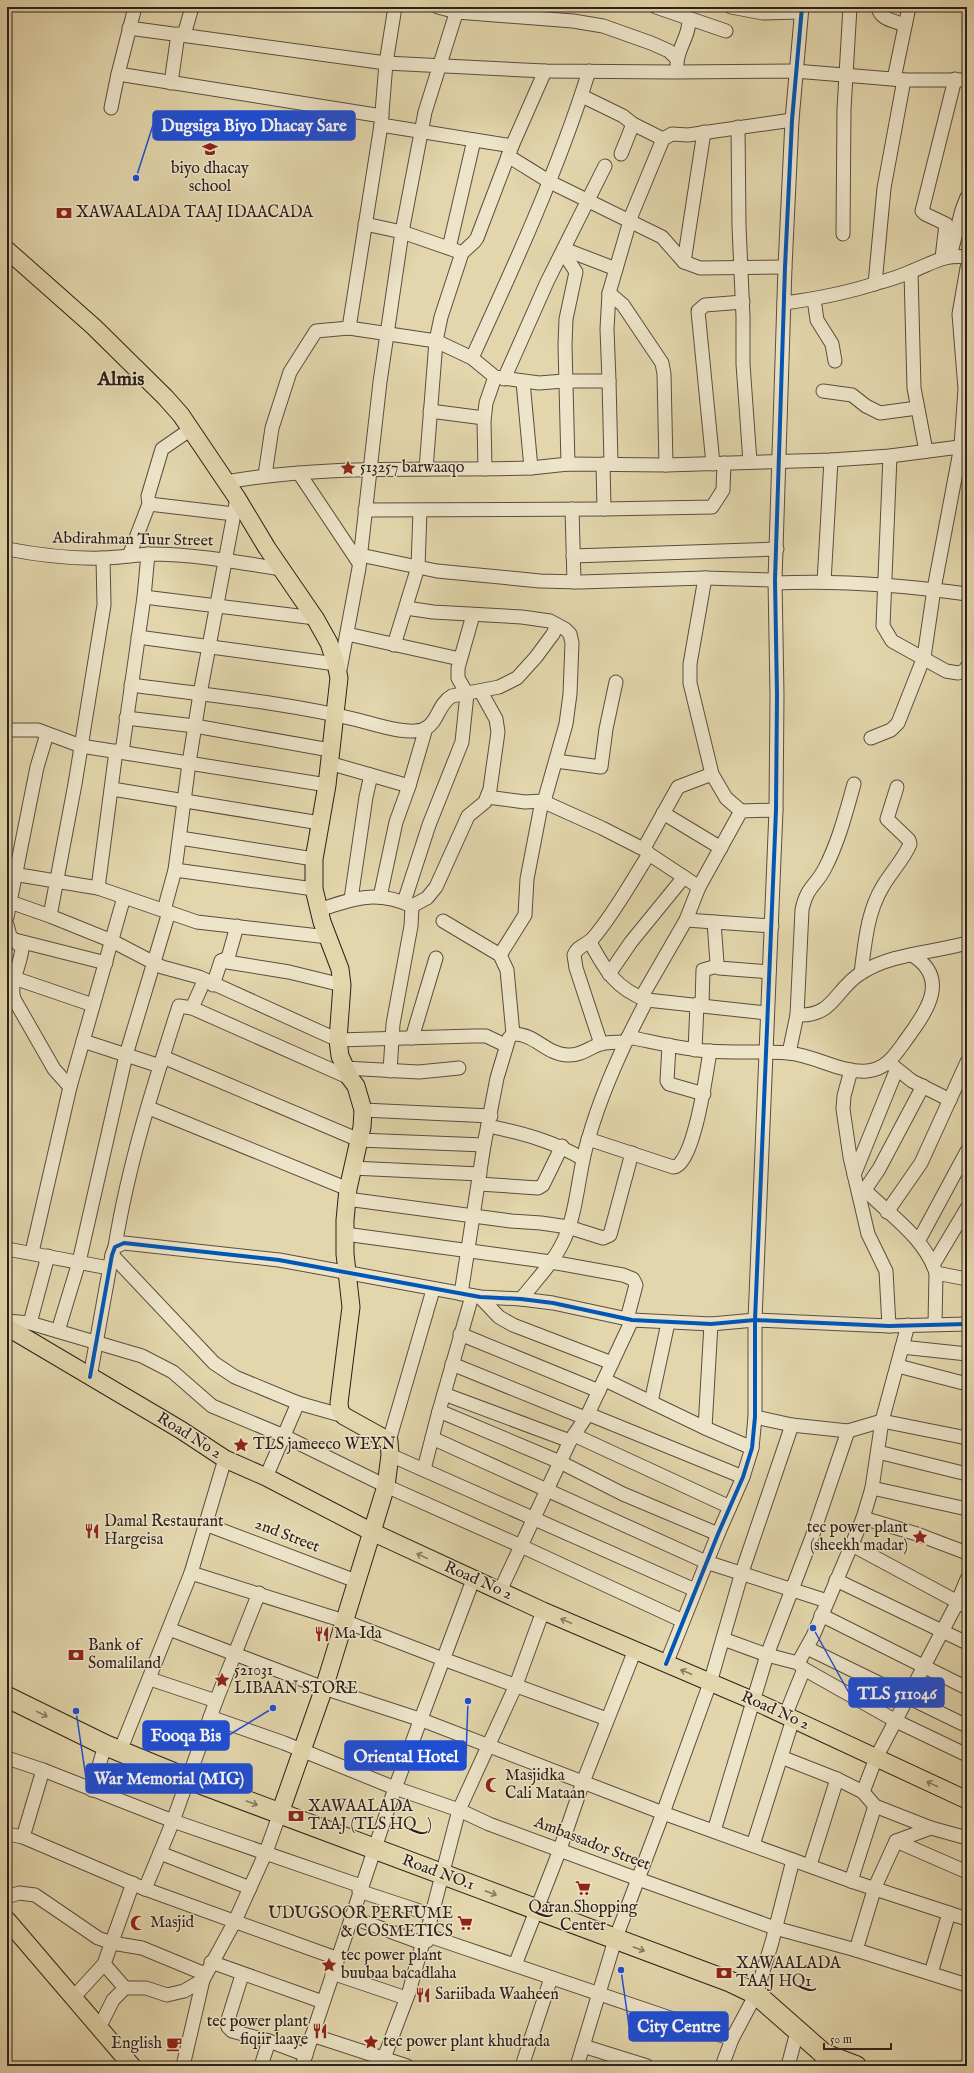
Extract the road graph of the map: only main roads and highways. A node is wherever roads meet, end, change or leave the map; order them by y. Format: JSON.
{"nodes":[{"id":1,"x":7,"y":250,"type":"edge"},
{"id":2,"x":7,"y":1327,"type":"edge"},
{"id":3,"x":372,"y":1532,"type":"junction"},
{"id":4,"x":7,"y":1697,"type":"edge"},
{"id":5,"x":967,"y":1800,"type":"edge"},
{"id":6,"x":280,"y":1813,"type":"junction"},
{"id":7,"x":7,"y":1920,"type":"edge"},
{"id":8,"x":822,"y":2060,"type":"edge"},
{"id":9,"x":132,"y":2066,"type":"edge"},
{"id":10,"x":856,"y":2066,"type":"edge"}],
"edges":[{"from":1,"to":3,"type":"main road"},
{"from":2,"to":3,"type":"main road","name":"Road No 2"},
{"from":5,"to":3,"type":"main road","name":"Road No 2","one_way":true},
{"from":3,"to":6,"type":"main road"},
{"from":4,"to":6,"type":"highway","name":"Road NO.1","one_way":true},
{"from":6,"to":8,"type":"highway","name":"Road NO.1","one_way":true},
{"from":7,"to":9,"type":"main road"},
{"from":8,"to":10,"type":"highway","name":"Road NO.1"}]}
